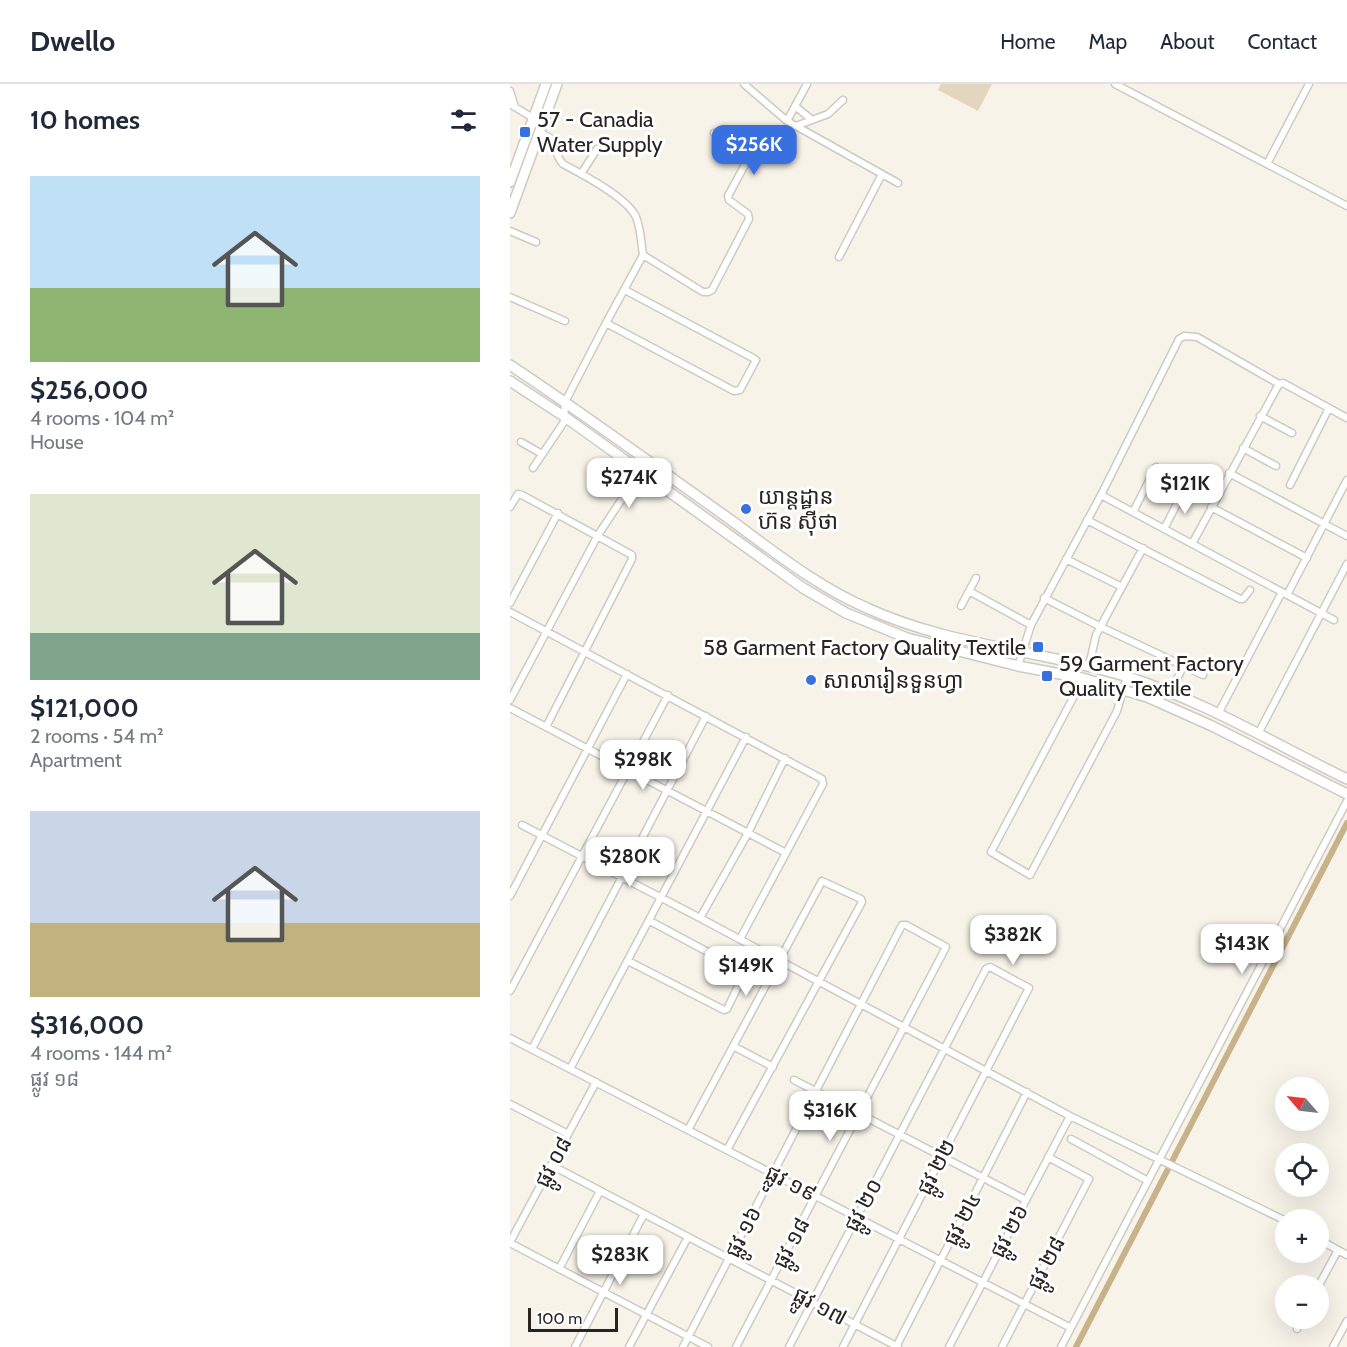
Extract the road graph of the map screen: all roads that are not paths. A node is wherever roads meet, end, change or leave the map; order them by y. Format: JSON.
{"nodes":[{"id":1,"x":546,"y":84,"type":"edge"},
{"id":2,"x":557,"y":84,"type":"edge"},
{"id":3,"x":744,"y":84,"type":"edge"},
{"id":4,"x":807,"y":84,"type":"edge"},
{"id":5,"x":1115,"y":84,"type":"edge"},
{"id":6,"x":1309,"y":84,"type":"edge"},
{"id":7,"x":510,"y":91,"type":"edge"},
{"id":8,"x":843,"y":99,"type":"dead end"},
{"id":9,"x":513,"y":106,"type":"edge"},
{"id":10,"x":795,"y":106,"type":"junction"},
{"id":11,"x":533,"y":118,"type":"junction"},
{"id":12,"x":812,"y":120,"type":"junction"},
{"id":13,"x":787,"y":121,"type":"junction"},
{"id":14,"x":796,"y":126,"type":"junction"},
{"id":15,"x":539,"y":133,"type":"junction"},
{"id":16,"x":714,"y":133,"type":"dead end"},
{"id":17,"x":597,"y":149,"type":"dead end"},
{"id":18,"x":1267,"y":164,"type":"junction"},
{"id":19,"x":581,"y":174,"type":"junction"},
{"id":20,"x":882,"y":174,"type":"junction"},
{"id":21,"x":510,"y":182,"type":"edge"},
{"id":22,"x":898,"y":183,"type":"dead end"},
{"id":23,"x":1347,"y":206,"type":"edge"},
{"id":24,"x":510,"y":213,"type":"edge"},
{"id":25,"x":510,"y":231,"type":"edge"},
{"id":26,"x":536,"y":242,"type":"dead end"},
{"id":27,"x":643,"y":255,"type":"junction"},
{"id":28,"x":839,"y":257,"type":"dead end"},
{"id":29,"x":625,"y":290,"type":"junction"},
{"id":30,"x":510,"y":297,"type":"edge"},
{"id":31,"x":565,"y":321,"type":"dead end"},
{"id":32,"x":606,"y":323,"type":"junction"},
{"id":33,"x":510,"y":365,"type":"edge"},
{"id":34,"x":510,"y":381,"type":"edge"},
{"id":35,"x":1279,"y":384,"type":"junction"},
{"id":36,"x":565,"y":402,"type":"junction"},
{"id":37,"x":1329,"y":408,"type":"junction"},
{"id":38,"x":1260,"y":416,"type":"junction"},
{"id":39,"x":565,"y":417,"type":"junction"},
{"id":40,"x":1347,"y":418,"type":"edge"},
{"id":41,"x":1292,"y":433,"type":"dead end"},
{"id":42,"x":521,"y":442,"type":"dead end"},
{"id":43,"x":1243,"y":448,"type":"junction"},
{"id":44,"x":542,"y":454,"type":"junction"},
{"id":45,"x":648,"y":460,"type":"junction"},
{"id":46,"x":1276,"y":466,"type":"dead end"},
{"id":47,"x":1156,"y":467,"type":"dead end"},
{"id":48,"x":533,"y":468,"type":"dead end"},
{"id":49,"x":640,"y":471,"type":"junction"},
{"id":50,"x":1229,"y":473,"type":"junction"},
{"id":51,"x":1347,"y":480,"type":"edge"},
{"id":52,"x":1290,"y":485,"type":"dead end"},
{"id":53,"x":1184,"y":490,"type":"dead end"},
{"id":54,"x":1101,"y":495,"type":"junction"},
{"id":55,"x":510,"y":507,"type":"edge"},
{"id":56,"x":1211,"y":507,"type":"junction"},
{"id":57,"x":1133,"y":512,"type":"junction"},
{"id":58,"x":558,"y":513,"type":"junction"},
{"id":59,"x":1087,"y":520,"type":"junction"},
{"id":60,"x":1324,"y":524,"type":"junction"},
{"id":61,"x":1164,"y":529,"type":"junction"},
{"id":62,"x":598,"y":535,"type":"junction"},
{"id":63,"x":1347,"y":536,"type":"edge"},
{"id":64,"x":1192,"y":544,"type":"junction"},
{"id":65,"x":1143,"y":548,"type":"junction"},
{"id":66,"x":1307,"y":558,"type":"junction"},
{"id":67,"x":1066,"y":559,"type":"junction"},
{"id":68,"x":1347,"y":564,"type":"edge"},
{"id":69,"x":976,"y":578,"type":"dead end"},
{"id":70,"x":825,"y":586,"type":"junction"},
{"id":71,"x":1122,"y":587,"type":"junction"},
{"id":72,"x":1250,"y":590,"type":"dead end"},
{"id":73,"x":969,"y":591,"type":"junction"},
{"id":74,"x":1284,"y":593,"type":"junction"},
{"id":75,"x":818,"y":597,"type":"junction"},
{"id":76,"x":1044,"y":598,"type":"junction"},
{"id":77,"x":510,"y":603,"type":"edge"},
{"id":78,"x":961,"y":606,"type":"dead end"},
{"id":79,"x":510,"y":612,"type":"edge"},
{"id":80,"x":1321,"y":613,"type":"junction"},
{"id":81,"x":880,"y":614,"type":"junction"},
{"id":82,"x":1334,"y":620,"type":"dead end"},
{"id":83,"x":1031,"y":625,"type":"junction"},
{"id":84,"x":873,"y":626,"type":"junction"},
{"id":85,"x":1101,"y":627,"type":"junction"},
{"id":86,"x":546,"y":631,"type":"junction"},
{"id":87,"x":585,"y":651,"type":"junction"},
{"id":88,"x":1020,"y":652,"type":"junction"},
{"id":89,"x":1018,"y":666,"type":"junction"},
{"id":90,"x":1089,"y":666,"type":"junction"},
{"id":91,"x":1183,"y":666,"type":"junction"},
{"id":92,"x":627,"y":674,"type":"junction"},
{"id":93,"x":1203,"y":675,"type":"dead end"},
{"id":94,"x":1127,"y":676,"type":"junction"},
{"id":95,"x":1082,"y":678,"type":"junction"},
{"id":96,"x":1123,"y":689,"type":"junction"},
{"id":97,"x":1171,"y":693,"type":"junction"},
{"id":98,"x":668,"y":695,"type":"junction"},
{"id":99,"x":510,"y":700,"type":"edge"},
{"id":100,"x":510,"y":708,"type":"edge"},
{"id":101,"x":1218,"y":714,"type":"junction"},
{"id":102,"x":706,"y":716,"type":"junction"},
{"id":103,"x":546,"y":727,"type":"junction"},
{"id":104,"x":1258,"y":735,"type":"junction"},
{"id":105,"x":746,"y":738,"type":"junction"},
{"id":106,"x":588,"y":749,"type":"junction"},
{"id":107,"x":785,"y":758,"type":"junction"},
{"id":108,"x":628,"y":770,"type":"junction"},
{"id":109,"x":1347,"y":779,"type":"edge"},
{"id":110,"x":668,"y":791,"type":"junction"},
{"id":111,"x":1347,"y":794,"type":"edge"},
{"id":112,"x":1347,"y":801,"type":"edge"},
{"id":113,"x":707,"y":812,"type":"junction"},
{"id":114,"x":522,"y":825,"type":"dead end"},
{"id":115,"x":748,"y":833,"type":"junction"},
{"id":116,"x":542,"y":836,"type":"junction"},
{"id":117,"x":786,"y":853,"type":"junction"},
{"id":118,"x":581,"y":856,"type":"junction"},
{"id":119,"x":622,"y":877,"type":"junction"},
{"id":120,"x":510,"y":896,"type":"edge"},
{"id":121,"x":662,"y":898,"type":"junction"},
{"id":122,"x":700,"y":918,"type":"junction"},
{"id":123,"x":650,"y":921,"type":"junction"},
{"id":124,"x":740,"y":939,"type":"junction"},
{"id":125,"x":946,"y":947,"type":"joint"},
{"id":126,"x":780,"y":960,"type":"junction"},
{"id":127,"x":628,"y":961,"type":"junction"},
{"id":128,"x":987,"y":967,"type":"joint"},
{"id":129,"x":819,"y":981,"type":"junction"},
{"id":130,"x":510,"y":992,"type":"edge"},
{"id":131,"x":861,"y":1005,"type":"junction"},
{"id":132,"x":904,"y":1027,"type":"junction"},
{"id":133,"x":510,"y":1038,"type":"edge"},
{"id":134,"x":734,"y":1046,"type":"junction"},
{"id":135,"x":945,"y":1048,"type":"junction"},
{"id":136,"x":532,"y":1049,"type":"junction"},
{"id":137,"x":773,"y":1066,"type":"junction"},
{"id":138,"x":570,"y":1069,"type":"junction"},
{"id":139,"x":986,"y":1070,"type":"junction"},
{"id":140,"x":794,"y":1080,"type":"dead end"},
{"id":141,"x":596,"y":1082,"type":"junction"},
{"id":142,"x":816,"y":1092,"type":"junction"},
{"id":143,"x":1027,"y":1092,"type":"junction"},
{"id":144,"x":510,"y":1104,"type":"edge"},
{"id":145,"x":858,"y":1114,"type":"junction"},
{"id":146,"x":1070,"y":1116,"type":"junction"},
{"id":147,"x":688,"y":1130,"type":"junction"},
{"id":148,"x":568,"y":1134,"type":"junction"},
{"id":149,"x":900,"y":1135,"type":"junction"},
{"id":150,"x":1071,"y":1139,"type":"dead end"},
{"id":151,"x":727,"y":1150,"type":"junction"},
{"id":152,"x":941,"y":1156,"type":"junction"},
{"id":153,"x":1048,"y":1157,"type":"junction"},
{"id":154,"x":1160,"y":1160,"type":"junction"},
{"id":155,"x":551,"y":1165,"type":"junction"},
{"id":156,"x":773,"y":1174,"type":"junction"},
{"id":157,"x":983,"y":1178,"type":"junction"},
{"id":158,"x":1148,"y":1181,"type":"junction"},
{"id":159,"x":600,"y":1191,"type":"junction"},
{"id":160,"x":815,"y":1196,"type":"junction"},
{"id":161,"x":1026,"y":1200,"type":"junction"},
{"id":162,"x":644,"y":1214,"type":"junction"},
{"id":163,"x":1275,"y":1216,"type":"edge"},
{"id":164,"x":857,"y":1217,"type":"junction"},
{"id":165,"x":688,"y":1237,"type":"junction"},
{"id":166,"x":899,"y":1239,"type":"junction"},
{"id":167,"x":510,"y":1243,"type":"edge"},
{"id":168,"x":1329,"y":1245,"type":"edge"},
{"id":169,"x":1338,"y":1250,"type":"junction"},
{"id":170,"x":1347,"y":1255,"type":"edge"},
{"id":171,"x":729,"y":1258,"type":"junction"},
{"id":172,"x":940,"y":1261,"type":"junction"},
{"id":173,"x":559,"y":1269,"type":"junction"},
{"id":174,"x":1324,"y":1275,"type":"edge"},
{"id":175,"x":771,"y":1280,"type":"junction"},
{"id":176,"x":982,"y":1282,"type":"junction"},
{"id":177,"x":603,"y":1292,"type":"junction"},
{"id":178,"x":813,"y":1302,"type":"junction"},
{"id":179,"x":1024,"y":1304,"type":"junction"},
{"id":180,"x":647,"y":1315,"type":"junction"},
{"id":181,"x":1346,"y":1323,"type":"edge"},
{"id":182,"x":855,"y":1324,"type":"junction"},
{"id":183,"x":1071,"y":1328,"type":"junction"},
{"id":184,"x":688,"y":1336,"type":"junction"},
{"id":185,"x":575,"y":1347,"type":"edge"},
{"id":186,"x":629,"y":1347,"type":"edge"},
{"id":187,"x":682,"y":1347,"type":"edge"},
{"id":188,"x":708,"y":1347,"type":"edge"},
{"id":189,"x":736,"y":1347,"type":"edge"},
{"id":190,"x":789,"y":1347,"type":"edge"},
{"id":191,"x":843,"y":1347,"type":"edge"},
{"id":192,"x":897,"y":1347,"type":"edge"},
{"id":193,"x":949,"y":1347,"type":"edge"},
{"id":194,"x":1002,"y":1347,"type":"edge"},
{"id":195,"x":1061,"y":1347,"type":"edge"},
{"id":196,"x":1333,"y":1347,"type":"edge"}],
"edges":[{"from":1,"to":11,"type":"main road"},
{"from":2,"to":15,"type":"main road"},
{"from":3,"to":13,"type":"street"},
{"from":4,"to":10,"type":"street"},
{"from":5,"to":18,"type":"street"},
{"from":6,"to":18,"type":"street"},
{"from":7,"to":9,"type":"street"},
{"from":8,"to":12,"type":"street"},
{"from":9,"to":11,"type":"street"},
{"from":10,"to":12,"type":"street"},
{"from":10,"to":13,"type":"street"},
{"from":11,"to":21,"type":"main road"},
{"from":12,"to":14,"type":"street"},
{"from":13,"to":14,"type":"street"},
{"from":14,"to":20,"type":"street"},
{"from":15,"to":19,"type":"street"},
{"from":15,"to":24,"type":"main road"},
{"from":16,"to":27,"type":"street"},
{"from":17,"to":19,"type":"street"},
{"from":18,"to":23,"type":"street"},
{"from":19,"to":27,"type":"street"},
{"from":20,"to":22,"type":"street"},
{"from":20,"to":28,"type":"street"},
{"from":25,"to":26,"type":"street"},
{"from":27,"to":29,"type":"street"},
{"from":29,"to":32,"type":"street"},
{"from":29,"to":32,"type":"street"},
{"from":30,"to":31,"type":"street"},
{"from":32,"to":36,"type":"street"},
{"from":33,"to":36,"type":"main road"},
{"from":34,"to":39,"type":"main road"},
{"from":35,"to":37,"type":"street"},
{"from":35,"to":38,"type":"street"},
{"from":35,"to":54,"type":"street"},
{"from":36,"to":39,"type":"street"},
{"from":36,"to":45,"type":"main road"},
{"from":37,"to":40,"type":"street"},
{"from":37,"to":52,"type":"street"},
{"from":38,"to":41,"type":"street"},
{"from":38,"to":43,"type":"street"},
{"from":39,"to":44,"type":"street"},
{"from":39,"to":49,"type":"main road"},
{"from":42,"to":44,"type":"street"},
{"from":43,"to":46,"type":"street"},
{"from":43,"to":50,"type":"street"},
{"from":44,"to":48,"type":"street"},
{"from":45,"to":49,"type":"street"},
{"from":45,"to":70,"type":"main road"},
{"from":47,"to":57,"type":"street"},
{"from":49,"to":62,"type":"street"},
{"from":49,"to":75,"type":"main road"},
{"from":50,"to":56,"type":"street"},
{"from":50,"to":60,"type":"street"},
{"from":51,"to":60,"type":"street"},
{"from":53,"to":61,"type":"street"},
{"from":54,"to":57,"type":"street"},
{"from":54,"to":59,"type":"street"},
{"from":55,"to":58,"type":"street"},
{"from":56,"to":64,"type":"street"},
{"from":56,"to":66,"type":"street"},
{"from":57,"to":61,"type":"street"},
{"from":58,"to":62,"type":"street"},
{"from":58,"to":77,"type":"street"},
{"from":59,"to":65,"type":"street"},
{"from":59,"to":67,"type":"street"},
{"from":60,"to":63,"type":"street"},
{"from":60,"to":66,"type":"street"},
{"from":61,"to":64,"type":"street"},
{"from":62,"to":86,"type":"street"},
{"from":62,"to":87,"type":"street"},
{"from":64,"to":74,"type":"street"},
{"from":65,"to":71,"type":"street"},
{"from":65,"to":72,"type":"street"},
{"from":66,"to":74,"type":"street"},
{"from":67,"to":71,"type":"street"},
{"from":67,"to":76,"type":"street"},
{"from":68,"to":80,"type":"street"},
{"from":69,"to":73,"type":"street"},
{"from":70,"to":75,"type":"main road"},
{"from":70,"to":81,"type":"main road"},
{"from":71,"to":85,"type":"street"},
{"from":73,"to":78,"type":"street"},
{"from":73,"to":83,"type":"street"},
{"from":74,"to":80,"type":"street"},
{"from":74,"to":101,"type":"street"},
{"from":75,"to":84,"type":"main road"},
{"from":76,"to":83,"type":"street"},
{"from":76,"to":85,"type":"street"},
{"from":79,"to":86,"type":"street"},
{"from":80,"to":82,"type":"street"},
{"from":80,"to":104,"type":"street"},
{"from":81,"to":84,"type":"main road"},
{"from":81,"to":88,"type":"main road"},
{"from":83,"to":88,"type":"street"},
{"from":84,"to":89,"type":"main road"},
{"from":85,"to":90,"type":"street"},
{"from":85,"to":91,"type":"street"},
{"from":86,"to":87,"type":"street"},
{"from":86,"to":99,"type":"street"},
{"from":87,"to":92,"type":"street"},
{"from":87,"to":103,"type":"street"},
{"from":88,"to":89,"type":"street"},
{"from":88,"to":90,"type":"main road"},
{"from":89,"to":95,"type":"main road"},
{"from":90,"to":94,"type":"main road"},
{"from":91,"to":93,"type":"street"},
{"from":91,"to":97,"type":"street"},
{"from":92,"to":98,"type":"street"},
{"from":92,"to":106,"type":"street"},
{"from":94,"to":96,"type":"street"},
{"from":94,"to":97,"type":"main road"},
{"from":95,"to":96,"type":"main road"},
{"from":95,"to":96,"type":"street"},
{"from":96,"to":111,"type":"main road"},
{"from":97,"to":101,"type":"main road"},
{"from":98,"to":102,"type":"street"},
{"from":98,"to":108,"type":"street"},
{"from":100,"to":103,"type":"street"},
{"from":101,"to":104,"type":"main road"},
{"from":102,"to":105,"type":"street"},
{"from":102,"to":110,"type":"street"},
{"from":103,"to":106,"type":"street"},
{"from":104,"to":109,"type":"main road"},
{"from":105,"to":107,"type":"street"},
{"from":105,"to":113,"type":"street"},
{"from":106,"to":108,"type":"street"},
{"from":106,"to":116,"type":"street"},
{"from":107,"to":115,"type":"street"},
{"from":107,"to":117,"type":"street"},
{"from":108,"to":110,"type":"street"},
{"from":108,"to":118,"type":"street"},
{"from":110,"to":113,"type":"street"},
{"from":110,"to":119,"type":"street"},
{"from":112,"to":154,"type":"street"},
{"from":113,"to":115,"type":"street"},
{"from":113,"to":121,"type":"street"},
{"from":114,"to":116,"type":"street"},
{"from":115,"to":117,"type":"street"},
{"from":115,"to":122,"type":"street"},
{"from":116,"to":118,"type":"street"},
{"from":116,"to":120,"type":"street"},
{"from":117,"to":124,"type":"street"},
{"from":118,"to":119,"type":"street"},
{"from":118,"to":130,"type":"street"},
{"from":119,"to":121,"type":"street"},
{"from":119,"to":136,"type":"street"},
{"from":121,"to":122,"type":"street"},
{"from":121,"to":123,"type":"street"},
{"from":122,"to":124,"type":"street"},
{"from":123,"to":127,"type":"street"},
{"from":123,"to":127,"type":"street"},
{"from":124,"to":126,"type":"street"},
{"from":125,"to":131,"type":"street","name":"ផ្លូវ ១៦"},
{"from":125,"to":132,"type":"street","name":"ផ្លូវ ១៨"},
{"from":126,"to":129,"type":"street"},
{"from":126,"to":129,"type":"street"},
{"from":126,"to":134,"type":"street"},
{"from":127,"to":138,"type":"street"},
{"from":128,"to":135,"type":"street","name":"ផ្លូវ ២០"},
{"from":128,"to":139,"type":"street","name":"ផ្លូវ ២២"},
{"from":129,"to":131,"type":"street"},
{"from":129,"to":137,"type":"street"},
{"from":131,"to":132,"type":"street"},
{"from":131,"to":142,"type":"street","name":"ផ្លូវ ១៦"},
{"from":132,"to":135,"type":"street"},
{"from":132,"to":145,"type":"street","name":"ផ្លូវ ១៨"},
{"from":133,"to":136,"type":"street","name":"ផ្លូវ ១៩"},
{"from":134,"to":137,"type":"street"},
{"from":134,"to":147,"type":"street"},
{"from":135,"to":139,"type":"street"},
{"from":135,"to":149,"type":"street","name":"ផ្លូវ ២០"},
{"from":136,"to":138,"type":"street","name":"ផ្លូវ ១៩"},
{"from":137,"to":151,"type":"street"},
{"from":138,"to":141,"type":"street","name":"ផ្លូវ ១៩"},
{"from":139,"to":143,"type":"street"},
{"from":139,"to":152,"type":"street","name":"ផ្លូវ ២២"},
{"from":140,"to":142,"type":"street"},
{"from":141,"to":147,"type":"street","name":"ផ្លូវ ១៩"},
{"from":141,"to":148,"type":"street","name":"ផ្លូវ ០៨"},
{"from":142,"to":145,"type":"street"},
{"from":142,"to":156,"type":"street","name":"ផ្លូវ ១៦"},
{"from":143,"to":146,"type":"street"},
{"from":143,"to":157,"type":"street","name":"ផ្លូវ ២៤"},
{"from":144,"to":148,"type":"street"},
{"from":145,"to":149,"type":"street"},
{"from":145,"to":160,"type":"street","name":"ផ្លូវ ១៨"},
{"from":146,"to":153,"type":"street","name":"ផ្លូវ ២៦"},
{"from":146,"to":154,"type":"street"},
{"from":147,"to":151,"type":"street","name":"ផ្លូវ ១៩"},
{"from":148,"to":155,"type":"street","name":"ផ្លូវ ០៨"},
{"from":149,"to":152,"type":"street"},
{"from":149,"to":164,"type":"street","name":"ផ្លូវ ២០"},
{"from":150,"to":158,"type":"street"},
{"from":151,"to":156,"type":"street","name":"ផ្លូវ ១៩"},
{"from":152,"to":157,"type":"street"},
{"from":152,"to":166,"type":"street","name":"ផ្លូវ ២២"},
{"from":153,"to":161,"type":"street","name":"ផ្លូវ ២៦"},
{"from":153,"to":179,"type":"street","name":"ផ្លូវ ២៨"},
{"from":154,"to":158,"type":"street"},
{"from":154,"to":163,"type":"street"},
{"from":155,"to":159,"type":"street","name":"ផ្លូវ ១៧"},
{"from":155,"to":167,"type":"street","name":"ផ្លូវ ០៨"},
{"from":156,"to":160,"type":"street","name":"ផ្លូវ ១៩"},
{"from":156,"to":171,"type":"street","name":"ផ្លូវ ១៦"},
{"from":157,"to":161,"type":"street"},
{"from":157,"to":172,"type":"street","name":"ផ្លូវ ២៤"},
{"from":158,"to":183,"type":"street"},
{"from":159,"to":162,"type":"street","name":"ផ្លូវ ១៧"},
{"from":159,"to":173,"type":"street"},
{"from":160,"to":164,"type":"street","name":"ផ្លូវ ១៩"},
{"from":160,"to":175,"type":"street","name":"ផ្លូវ ១៨"},
{"from":161,"to":176,"type":"street","name":"ផ្លូវ ២៦"},
{"from":162,"to":165,"type":"street","name":"ផ្លូវ ១៧"},
{"from":162,"to":177,"type":"street"},
{"from":164,"to":166,"type":"street","name":"ផ្លូវ ១៩"},
{"from":164,"to":178,"type":"street","name":"ផ្លូវ ២០"},
{"from":165,"to":171,"type":"street","name":"ផ្លូវ ១៧"},
{"from":165,"to":180,"type":"street"},
{"from":166,"to":172,"type":"street","name":"ផ្លូវ ១៩"},
{"from":166,"to":182,"type":"street","name":"ផ្លូវ ២២"},
{"from":167,"to":173,"type":"street"},
{"from":168,"to":169,"type":"street"},
{"from":169,"to":170,"type":"street"},
{"from":169,"to":174,"type":"street"},
{"from":171,"to":175,"type":"street","name":"ផ្លូវ ១៧"},
{"from":171,"to":184,"type":"street","name":"ផ្លូវ ១៦"},
{"from":172,"to":176,"type":"street","name":"ផ្លូវ ១៩"},
{"from":172,"to":192,"type":"street","name":"ផ្លូវ ២៤"},
{"from":173,"to":177,"type":"street"},
{"from":175,"to":178,"type":"street","name":"ផ្លូវ ១៧"},
{"from":175,"to":189,"type":"street","name":"ផ្លូវ ១៨"},
{"from":176,"to":179,"type":"street","name":"ផ្លូវ ១៩"},
{"from":176,"to":193,"type":"street","name":"ផ្លូវ ២៦"},
{"from":177,"to":180,"type":"street"},
{"from":177,"to":185,"type":"street"},
{"from":178,"to":182,"type":"street","name":"ផ្លូវ ១៧"},
{"from":178,"to":190,"type":"street","name":"ផ្លូវ ២០"},
{"from":179,"to":183,"type":"street","name":"ផ្លូវ ១៩"},
{"from":179,"to":194,"type":"street","name":"ផ្លូវ ២៨"},
{"from":180,"to":184,"type":"street"},
{"from":180,"to":186,"type":"street"},
{"from":181,"to":196,"type":"street"},
{"from":182,"to":191,"type":"street","name":"ផ្លូវ ២២"},
{"from":182,"to":192,"type":"street","name":"ផ្លូវ ១៧"},
{"from":183,"to":195,"type":"street"},
{"from":184,"to":187,"type":"street","name":"ផ្លូវ ១៦"},
{"from":184,"to":188,"type":"street"}]}
